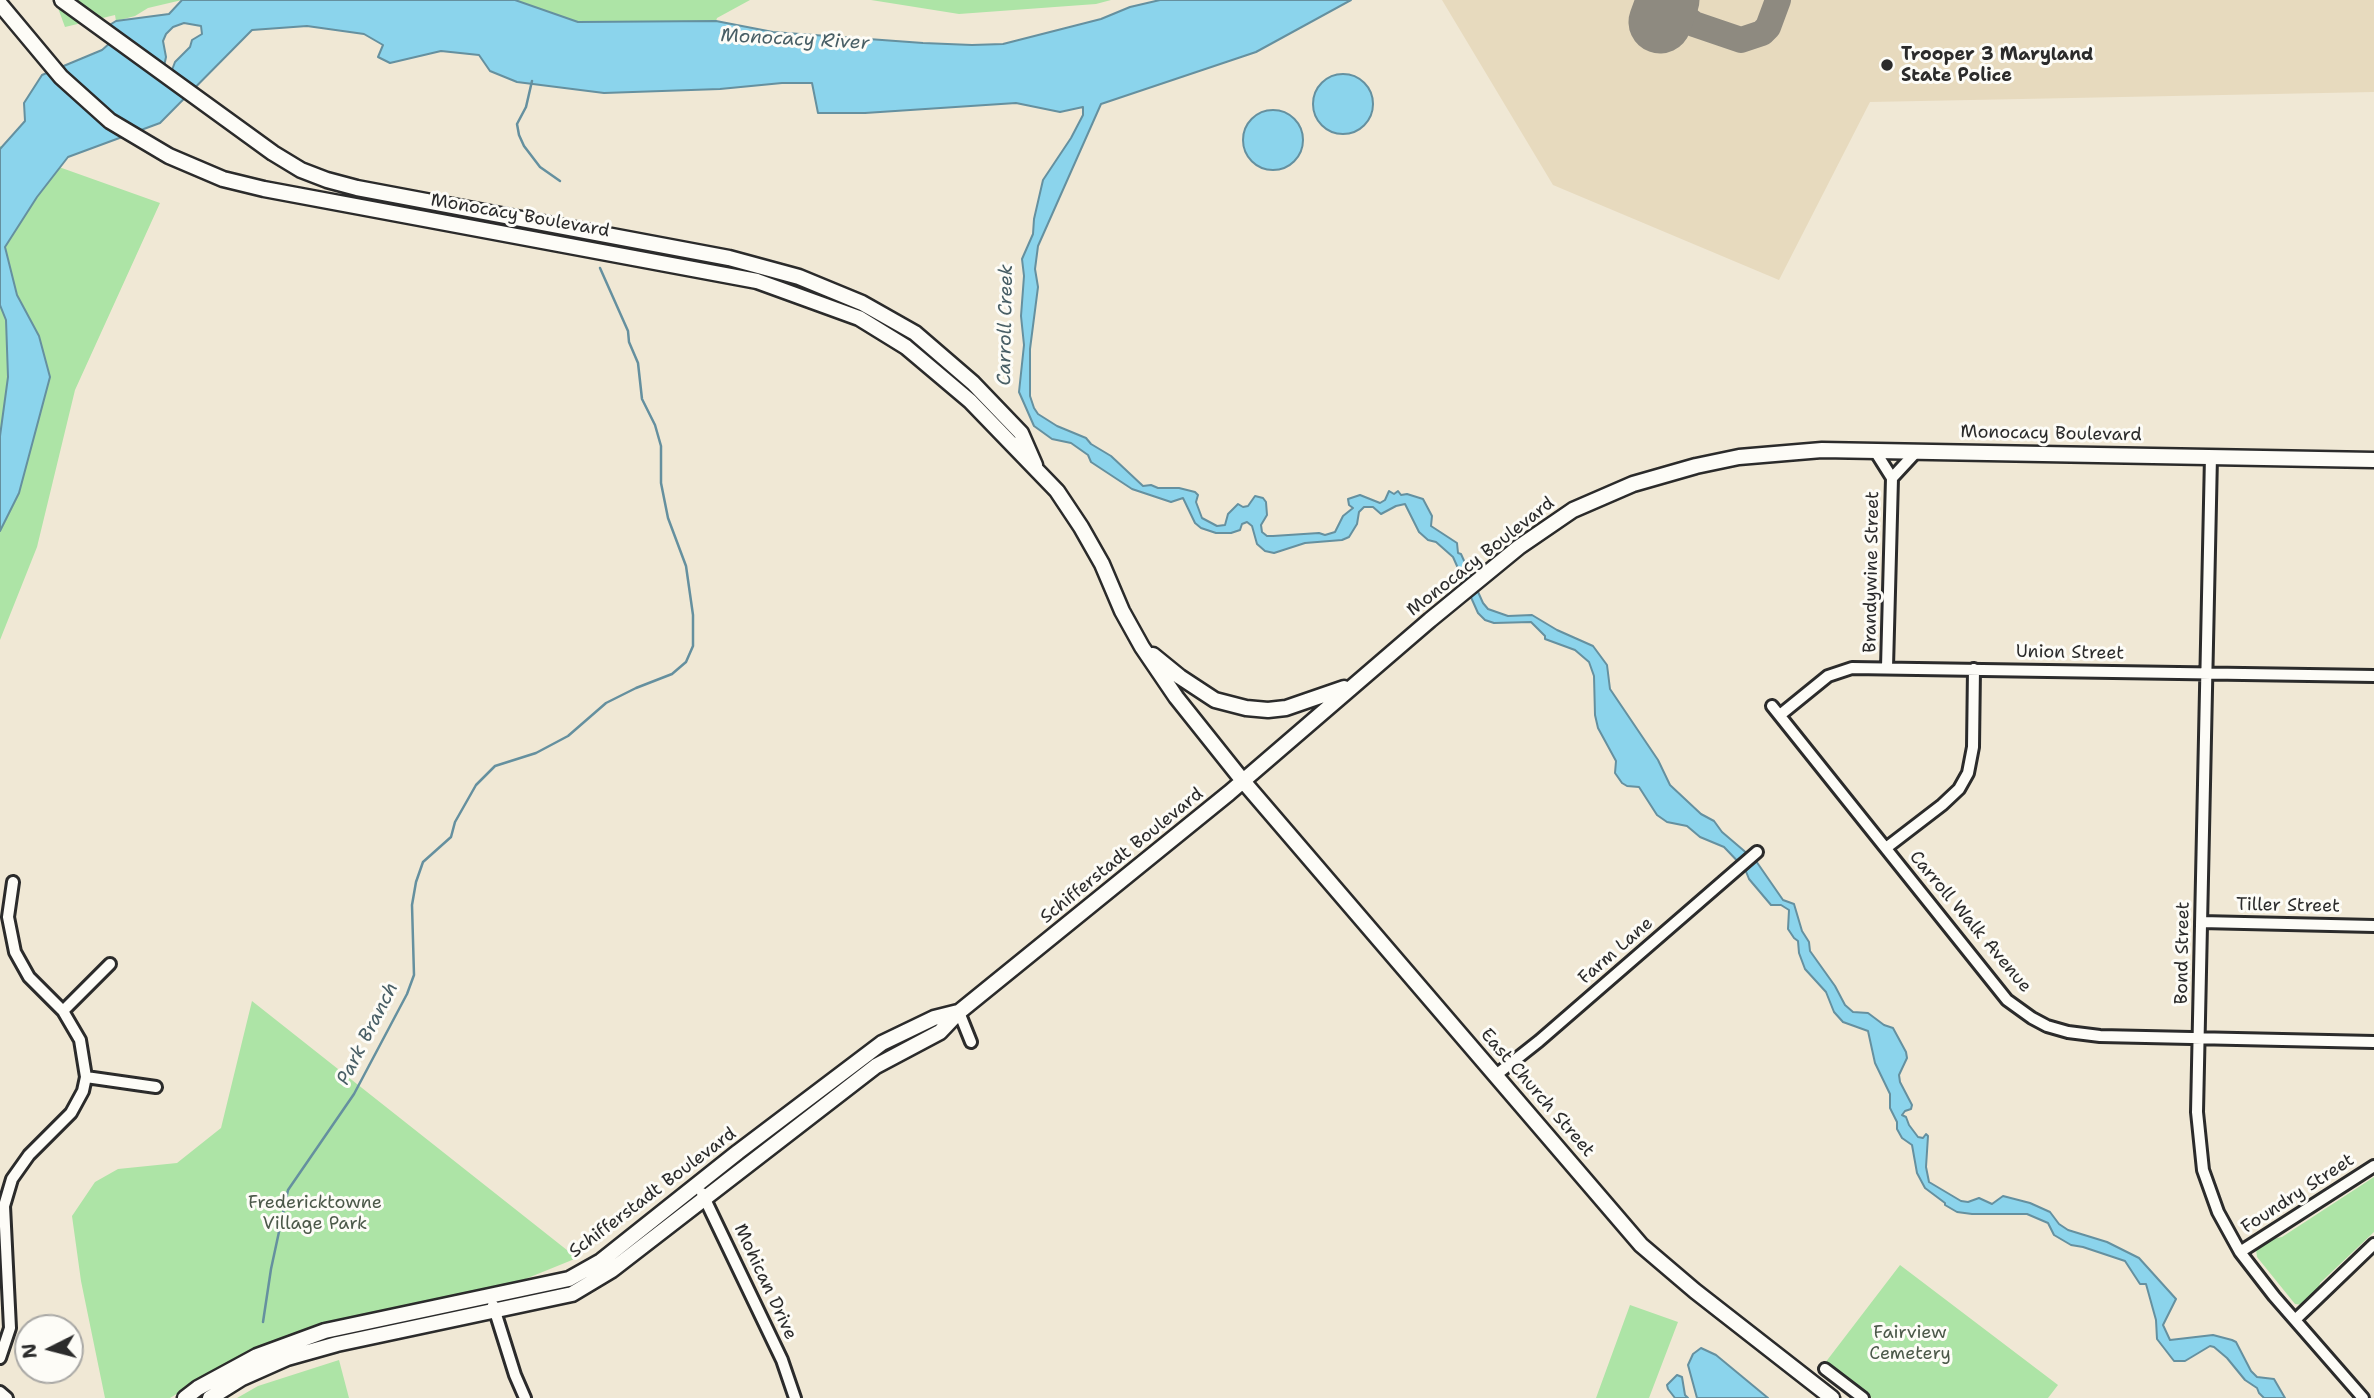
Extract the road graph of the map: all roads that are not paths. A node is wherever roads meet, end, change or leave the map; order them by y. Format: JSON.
{"nodes":[{"id":1,"x":62,"y":0,"type":"edge"},
{"id":2,"x":0,"y":4,"type":"edge"},
{"id":3,"x":1875,"y":451,"type":"junction"},
{"id":4,"x":1917,"y":451,"type":"junction"},
{"id":5,"x":2211,"y":456,"type":"junction"},
{"id":6,"x":2374,"y":460,"type":"edge"},
{"id":7,"x":1037,"y":469,"type":"junction"},
{"id":8,"x":1892,"y":478,"type":"junction"},
{"id":9,"x":1142,"y":646,"type":"junction"},
{"id":10,"x":1888,"y":667,"type":"junction"},
{"id":11,"x":1974,"y":669,"type":"junction"},
{"id":12,"x":2206,"y":673,"type":"junction"},
{"id":13,"x":2374,"y":676,"type":"edge"},
{"id":14,"x":1358,"y":682,"type":"junction"},
{"id":15,"x":1776,"y":711,"type":"joint"},
{"id":16,"x":1243,"y":781,"type":"junction"},
{"id":17,"x":1886,"y":848,"type":"junction"},
{"id":18,"x":1758,"y":852,"type":"dead end"},
{"id":19,"x":13,"y":882,"type":"dead end"},
{"id":20,"x":2202,"y":922,"type":"junction"},
{"id":21,"x":2374,"y":926,"type":"edge"},
{"id":22,"x":110,"y":964,"type":"dead end"},
{"id":23,"x":63,"y":1010,"type":"junction"},
{"id":24,"x":959,"y":1012,"type":"junction"},
{"id":25,"x":2199,"y":1038,"type":"junction"},
{"id":26,"x":971,"y":1042,"type":"dead end"},
{"id":27,"x":2374,"y":1042,"type":"edge"},
{"id":28,"x":1496,"y":1075,"type":"junction"},
{"id":29,"x":86,"y":1077,"type":"junction"},
{"id":30,"x":156,"y":1087,"type":"dead end"},
{"id":31,"x":2374,"y":1166,"type":"edge"},
{"id":32,"x":698,"y":1184,"type":"junction"},
{"id":33,"x":705,"y":1198,"type":"junction"},
{"id":34,"x":2374,"y":1244,"type":"edge"},
{"id":35,"x":3,"y":1246,"type":"edge"},
{"id":36,"x":2240,"y":1252,"type":"junction"},
{"id":37,"x":489,"y":1296,"type":"junction"},
{"id":38,"x":495,"y":1311,"type":"junction"},
{"id":39,"x":2295,"y":1320,"type":"junction"},
{"id":40,"x":0,"y":1358,"type":"edge"},
{"id":41,"x":1825,"y":1369,"type":"dead end"},
{"id":42,"x":0,"y":1392,"type":"edge"},
{"id":43,"x":7,"y":1398,"type":"edge"},
{"id":44,"x":185,"y":1398,"type":"edge"},
{"id":45,"x":210,"y":1398,"type":"edge"},
{"id":46,"x":525,"y":1398,"type":"edge"},
{"id":47,"x":795,"y":1398,"type":"edge"},
{"id":48,"x":1832,"y":1398,"type":"edge"},
{"id":49,"x":1863,"y":1398,"type":"edge"},
{"id":50,"x":2363,"y":1398,"type":"edge"}],
"edges":[{"from":1,"to":7,"type":"main road","name":"Monocacy Boulevard"},
{"from":2,"to":7,"type":"main road","name":"Monocacy Boulevard"},
{"from":3,"to":4,"type":"main road","name":"Monocacy Boulevard"},
{"from":3,"to":8,"type":"street","name":"Brandywine Street"},
{"from":3,"to":14,"type":"main road","name":"Monocacy Boulevard"},
{"from":4,"to":5,"type":"main road","name":"Monocacy Boulevard"},
{"from":4,"to":8,"type":"street","name":"Brandywine Street"},
{"from":5,"to":6,"type":"main road","name":"Monocacy Boulevard"},
{"from":5,"to":12,"type":"street","name":"Bond Street"},
{"from":7,"to":9,"type":"main road","name":"Monocacy Boulevard"},
{"from":8,"to":10,"type":"street","name":"Brandywine Street"},
{"from":9,"to":14,"type":"main road"},
{"from":9,"to":16,"type":"main road","name":"Monocacy Boulevard"},
{"from":10,"to":11,"type":"street","name":"Union Street"},
{"from":10,"to":15,"type":"street","name":"Union Street"},
{"from":11,"to":12,"type":"street","name":"Union Street"},
{"from":11,"to":17,"type":"street"},
{"from":12,"to":13,"type":"street","name":"Union Street"},
{"from":12,"to":20,"type":"street","name":"Bond Street"},
{"from":14,"to":16,"type":"main road","name":"Monocacy Boulevard"},
{"from":15,"to":17,"type":"street","name":"Carroll Walk Avenue"},
{"from":16,"to":24,"type":"main road","name":"Schifferstadt Boulevard"},
{"from":16,"to":28,"type":"main road","name":"East Church Street"},
{"from":17,"to":25,"type":"street","name":"Carroll Walk Avenue"},
{"from":18,"to":28,"type":"street","name":"Farm Lane"},
{"from":19,"to":23,"type":"street"},
{"from":20,"to":21,"type":"street","name":"Tiller Street"},
{"from":20,"to":25,"type":"street","name":"Bond Street"},
{"from":22,"to":23,"type":"street"},
{"from":23,"to":29,"type":"street"},
{"from":24,"to":26,"type":"street"},
{"from":24,"to":32,"type":"main road","name":"Schifferstadt Boulevard"},
{"from":24,"to":33,"type":"main road","name":"Schifferstadt Boulevard"},
{"from":25,"to":27,"type":"street","name":"Carroll Walk Avenue"},
{"from":25,"to":36,"type":"street","name":"Bond Street"},
{"from":28,"to":48,"type":"main road","name":"East Church Street"},
{"from":29,"to":30,"type":"street"},
{"from":29,"to":35,"type":"street"},
{"from":31,"to":36,"type":"street","name":"Foundry Street"},
{"from":32,"to":33,"type":"street","name":"Mohican Drive"},
{"from":32,"to":37,"type":"main road","name":"Schifferstadt Boulevard"},
{"from":33,"to":38,"type":"main road","name":"Schifferstadt Boulevard"},
{"from":33,"to":47,"type":"street","name":"Mohican Drive"},
{"from":34,"to":39,"type":"street"},
{"from":35,"to":40,"type":"street"},
{"from":36,"to":39,"type":"street","name":"Bond Street"},
{"from":37,"to":38,"type":"street"},
{"from":37,"to":44,"type":"main road","name":"Schifferstadt Boulevard"},
{"from":38,"to":45,"type":"main road","name":"Schifferstadt Boulevard"},
{"from":38,"to":46,"type":"street"},
{"from":39,"to":50,"type":"street","name":"Bond Street"},
{"from":41,"to":49,"type":"street"},
{"from":42,"to":43,"type":"street"}]}
